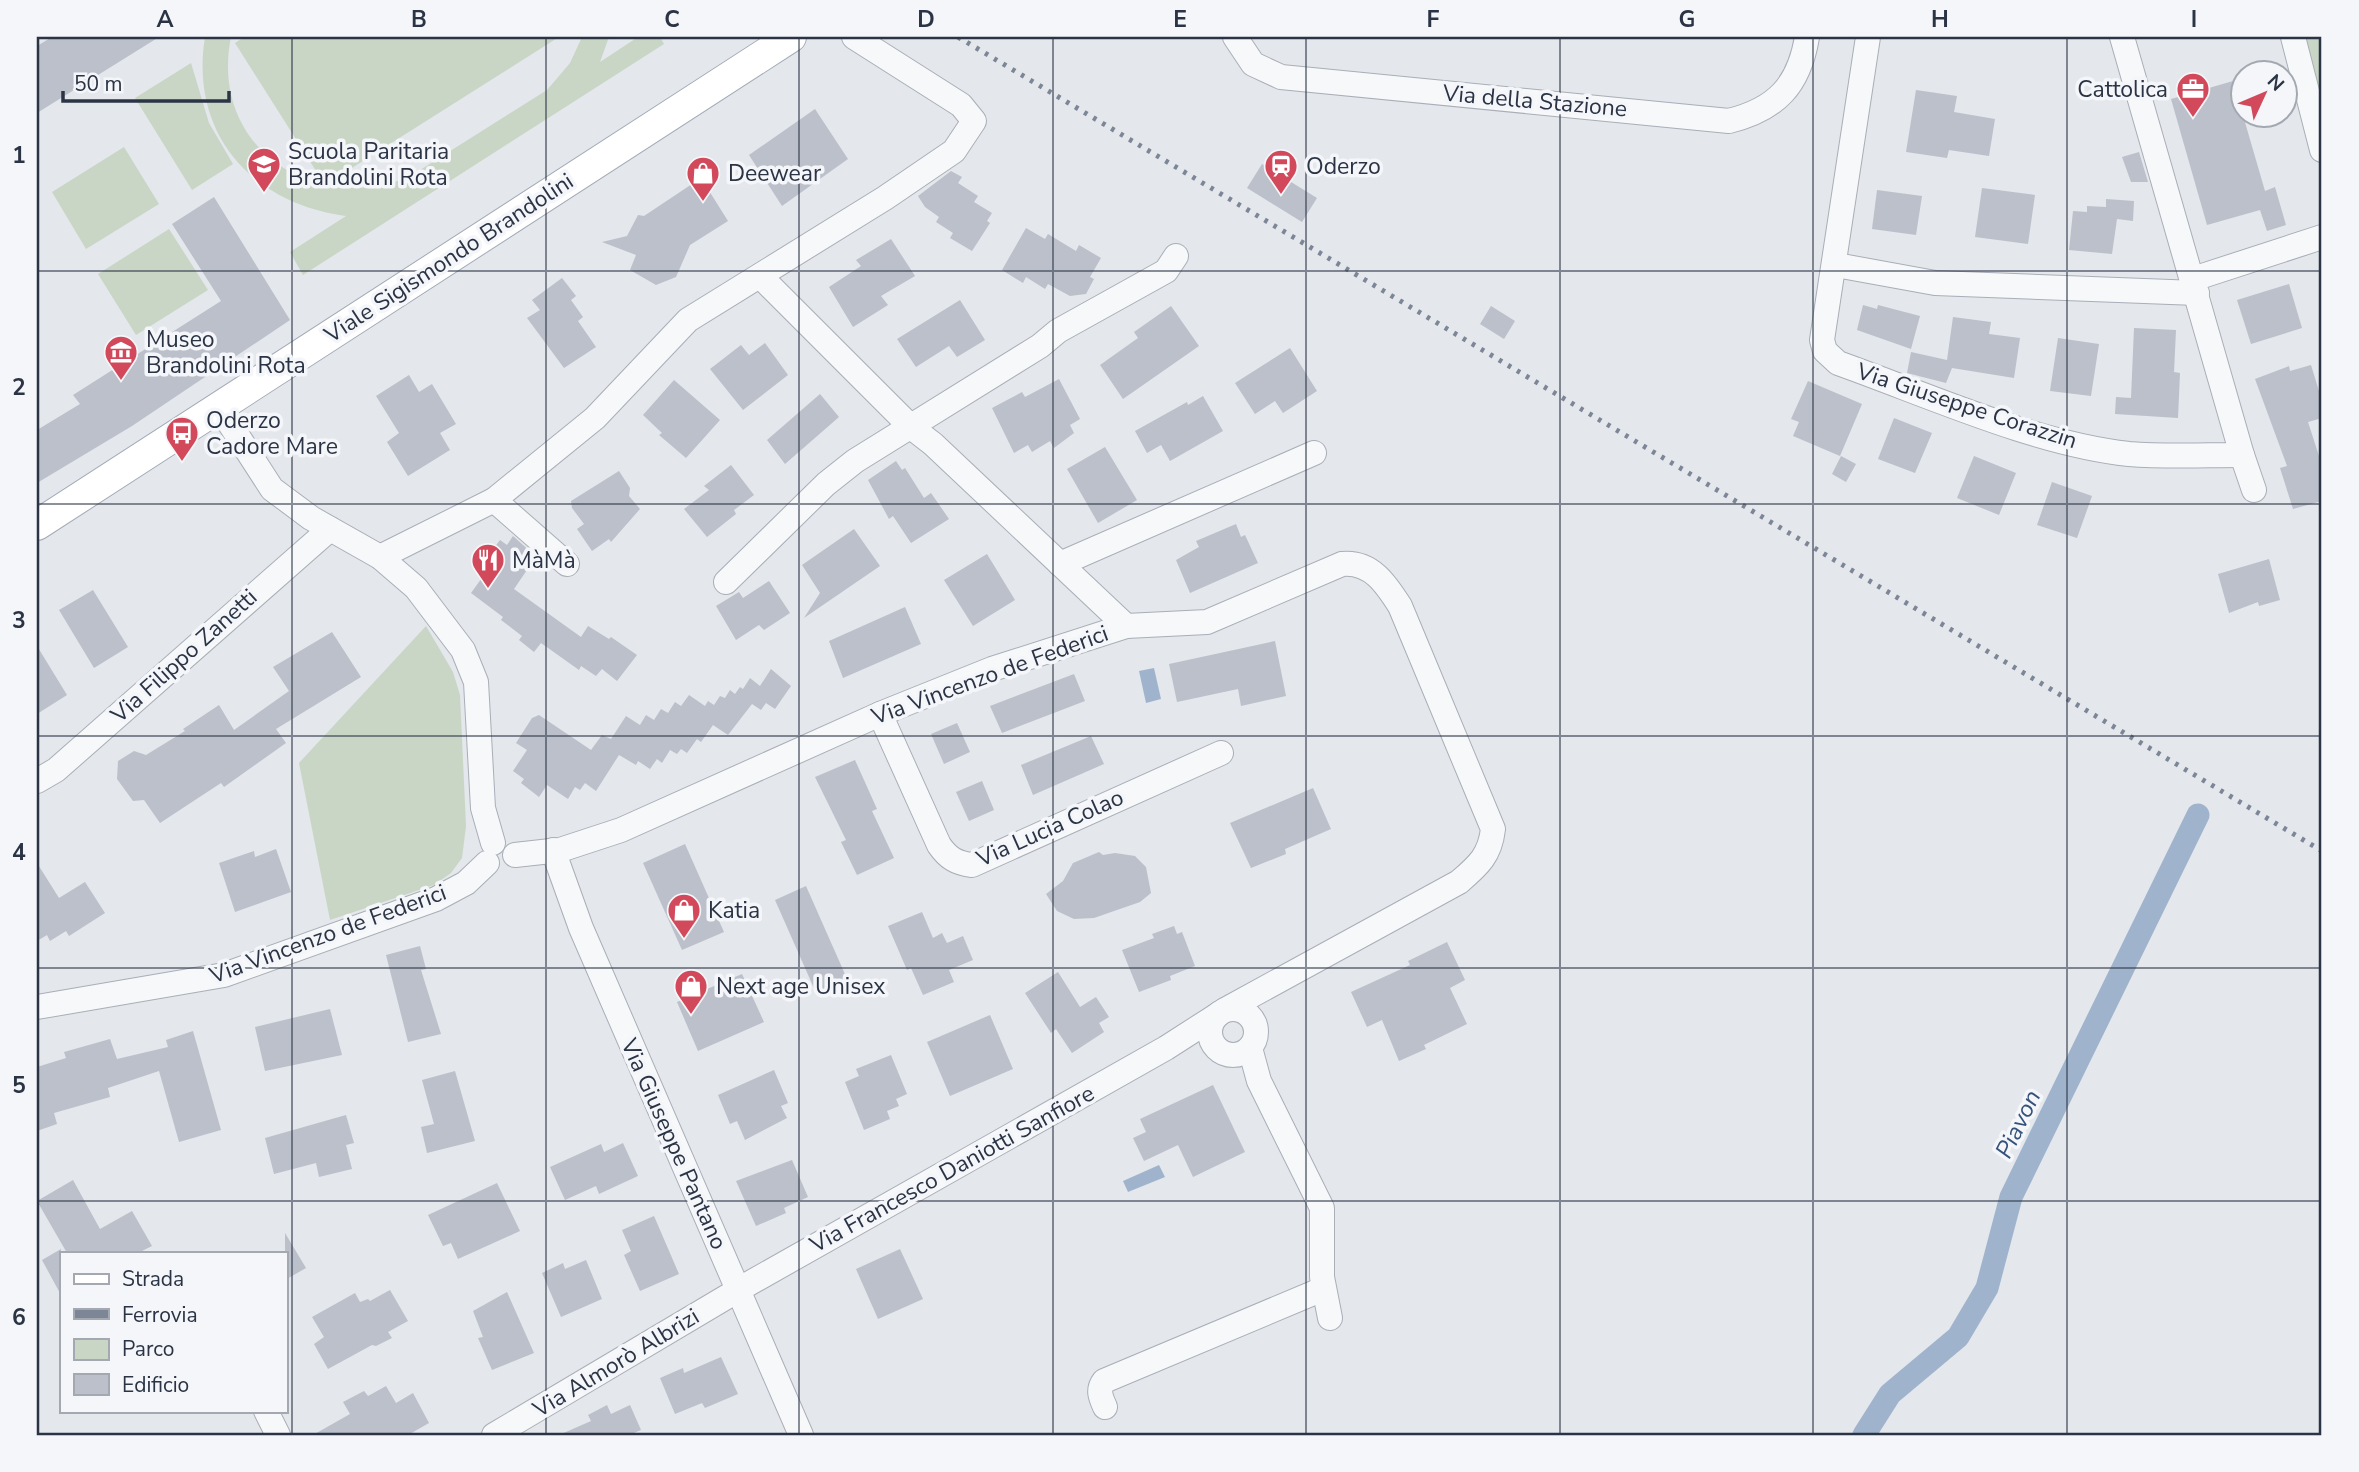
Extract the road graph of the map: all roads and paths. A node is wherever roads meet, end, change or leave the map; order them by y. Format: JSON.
{"nodes":[{"id":1,"x":791,"y":37,"type":"edge"},
{"id":2,"x":854,"y":37,"type":"edge"},
{"id":3,"x":1235,"y":37,"type":"edge"},
{"id":4,"x":1807,"y":37,"type":"edge"},
{"id":5,"x":1868,"y":37,"type":"edge"},
{"id":6,"x":2122,"y":37,"type":"edge"},
{"id":7,"x":2293,"y":37,"type":"edge"},
{"id":8,"x":2322,"y":150,"type":"edge"},
{"id":9,"x":2322,"y":237,"type":"edge"},
{"id":10,"x":1176,"y":256,"type":"dead end"},
{"id":11,"x":1836,"y":265,"type":"junction"},
{"id":12,"x":760,"y":276,"type":"junction"},
{"id":13,"x":2195,"y":286,"type":"junction"},
{"id":14,"x":219,"y":407,"type":"junction"},
{"id":15,"x":911,"y":427,"type":"junction"},
{"id":16,"x":1314,"y":453,"type":"dead end"},
{"id":17,"x":2242,"y":455,"type":"junction"},
{"id":18,"x":2255,"y":490,"type":"dead end"},
{"id":19,"x":494,"y":500,"type":"junction"},
{"id":20,"x":37,"y":525,"type":"edge"},
{"id":21,"x":330,"y":529,"type":"junction"},
{"id":22,"x":380,"y":557,"type":"junction"},
{"id":23,"x":567,"y":564,"type":"dead end"},
{"id":24,"x":1060,"y":564,"type":"junction"},
{"id":25,"x":726,"y":582,"type":"dead end"},
{"id":26,"x":1126,"y":626,"type":"junction"},
{"id":27,"x":880,"y":714,"type":"junction"},
{"id":28,"x":1221,"y":753,"type":"dead end"},
{"id":29,"x":37,"y":781,"type":"edge"},
{"id":30,"x":553,"y":850,"type":"junction"},
{"id":31,"x":490,"y":853,"type":"junction"},
{"id":32,"x":1272,"y":986,"type":"junction"},
{"id":33,"x":37,"y":1007,"type":"edge"},
{"id":34,"x":1222,"y":1012,"type":"junction"},
{"id":35,"x":1252,"y":1019,"type":"junction"},
{"id":36,"x":1166,"y":1048,"type":"junction"},
{"id":37,"x":1232,"y":1050,"type":"junction"},
{"id":38,"x":1324,"y":1289,"type":"junction"},
{"id":39,"x":738,"y":1290,"type":"junction"},
{"id":40,"x":1330,"y":1318,"type":"dead end"},
{"id":41,"x":1105,"y":1407,"type":"dead end"},
{"id":42,"x":266,"y":1412,"type":"edge"},
{"id":43,"x":278,"y":1435,"type":"edge"},
{"id":44,"x":494,"y":1435,"type":"edge"},
{"id":45,"x":801,"y":1435,"type":"edge"}],
"edges":[{"from":1,"to":14,"type":"main road","name":"Viale Sigismondo Brandolini"},
{"from":2,"to":12,"type":"street"},
{"from":3,"to":4,"type":"street","name":"Via della Stazione"},
{"from":5,"to":11,"type":"street","name":"Via Giuseppe Corazzin"},
{"from":6,"to":13,"type":"street"},
{"from":7,"to":8,"type":"street"},
{"from":9,"to":13,"type":"street"},
{"from":10,"to":15,"type":"street"},
{"from":11,"to":13,"type":"street"},
{"from":11,"to":17,"type":"street","name":"Via Giuseppe Corazzin"},
{"from":12,"to":15,"type":"street"},
{"from":12,"to":19,"type":"street"},
{"from":13,"to":17,"type":"street"},
{"from":14,"to":20,"type":"main road","name":"Viale Sigismondo Brandolini"},
{"from":14,"to":21,"type":"street"},
{"from":15,"to":24,"type":"street"},
{"from":15,"to":25,"type":"street"},
{"from":16,"to":24,"type":"street"},
{"from":17,"to":18,"type":"street"},
{"from":19,"to":22,"type":"street"},
{"from":19,"to":23,"type":"street"},
{"from":21,"to":22,"type":"street"},
{"from":21,"to":29,"type":"street","name":"Via Filippo Zanetti"},
{"from":22,"to":31,"type":"street"},
{"from":24,"to":26,"type":"street"},
{"from":26,"to":27,"type":"street","name":"Via Vincenzo de Federici"},
{"from":26,"to":32,"type":"street","name":"Via Vincenzo de Federici"},
{"from":27,"to":28,"type":"street","name":"Via Lucia Colao"},
{"from":27,"to":30,"type":"street","name":"Via Vincenzo de Federici"},
{"from":30,"to":31,"type":"street","name":"Via Vincenzo de Federici"},
{"from":30,"to":39,"type":"street","name":"Via Giuseppe Pantano"},
{"from":31,"to":33,"type":"street","name":"Via Vincenzo de Federici"},
{"from":32,"to":34,"type":"street","name":"Via Vincenzo de Federici"},
{"from":32,"to":35,"type":"street","name":"Via Vincenzo de Federici"},
{"from":34,"to":35,"type":"street"},
{"from":34,"to":36,"type":"street","name":"Via Francesco Daniotti Sanfiore"},
{"from":34,"to":37,"type":"street"},
{"from":35,"to":37,"type":"street"},
{"from":36,"to":37,"type":"street","name":"Via Francesco Daniotti Sanfiore"},
{"from":36,"to":39,"type":"street","name":"Via Francesco Daniotti Sanfiore"},
{"from":37,"to":38,"type":"street"},
{"from":38,"to":40,"type":"street"},
{"from":38,"to":41,"type":"street"},
{"from":39,"to":44,"type":"street","name":"Via Almorò Albrizi"},
{"from":39,"to":45,"type":"street","name":"Via Giuseppe Pantano"},
{"from":42,"to":43,"type":"street"}]}
